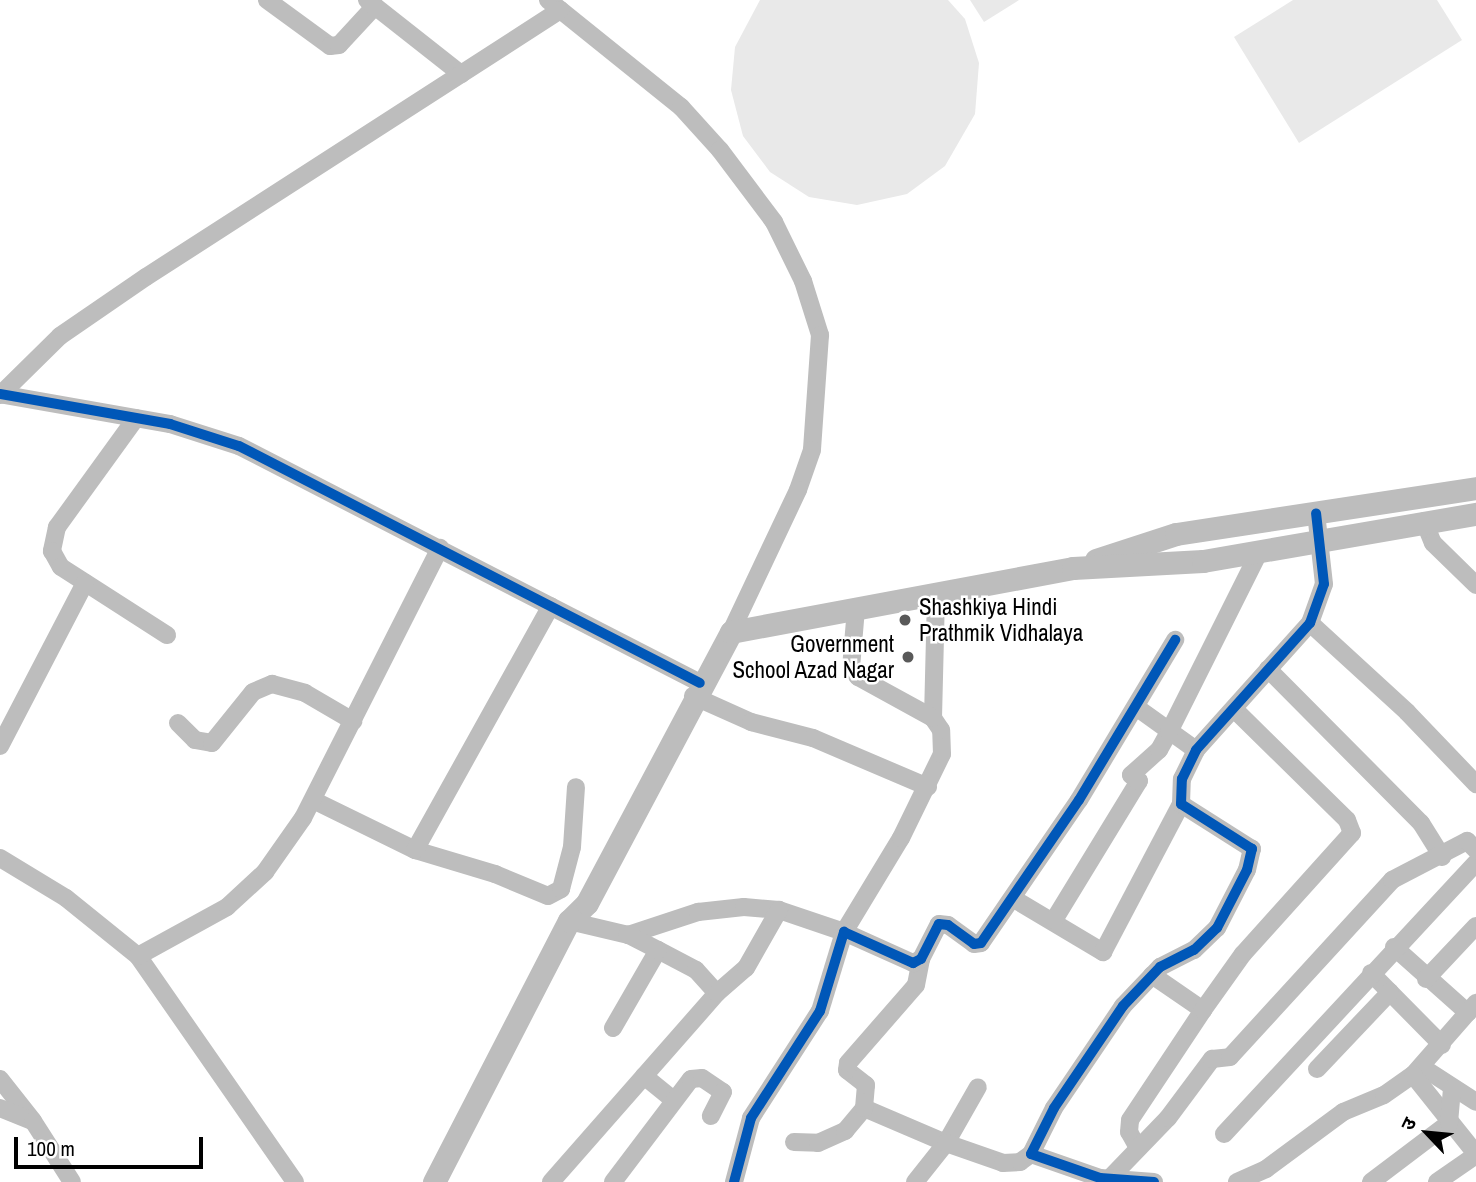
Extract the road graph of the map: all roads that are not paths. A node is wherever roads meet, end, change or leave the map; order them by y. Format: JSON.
{"nodes":[{"id":1,"x":267,"y":0,"type":"edge"},
{"id":2,"x":371,"y":3,"type":"edge"},
{"id":3,"x":555,"y":5,"type":"edge"},
{"id":4,"x":461,"y":75,"type":"junction"},
{"id":5,"x":0,"y":394,"type":"edge"},
{"id":6,"x":136,"y":418,"type":"junction"},
{"id":7,"x":1476,"y":488,"type":"edge"},
{"id":8,"x":1316,"y":513,"type":"junction"},
{"id":9,"x":1476,"y":514,"type":"edge"},
{"id":10,"x":1424,"y":521,"type":"junction"},
{"id":11,"x":1320,"y":541,"type":"junction"},
{"id":12,"x":440,"y":548,"type":"junction"},
{"id":13,"x":1261,"y":550,"type":"junction"},
{"id":14,"x":1073,"y":568,"type":"junction"},
{"id":15,"x":85,"y":583,"type":"junction"},
{"id":16,"x":1476,"y":585,"type":"edge"},
{"id":17,"x":936,"y":596,"type":"junction"},
{"id":18,"x":551,"y":606,"type":"junction"},
{"id":19,"x":856,"y":608,"type":"junction"},
{"id":20,"x":1310,"y":623,"type":"junction"},
{"id":21,"x":731,"y":632,"type":"junction"},
{"id":22,"x":167,"y":635,"type":"dead end"},
{"id":23,"x":1175,"y":640,"type":"dead end"},
{"id":24,"x":1268,"y":669,"type":"junction"},
{"id":25,"x":697,"y":690,"type":"junction"},
{"id":26,"x":1136,"y":707,"type":"junction"},
{"id":27,"x":1234,"y":709,"type":"junction"},
{"id":28,"x":933,"y":718,"type":"junction"},
{"id":29,"x":353,"y":721,"type":"junction"},
{"id":30,"x":178,"y":723,"type":"dead end"},
{"id":31,"x":1170,"y":732,"type":"junction"},
{"id":32,"x":0,"y":746,"type":"edge"},
{"id":33,"x":1196,"y":750,"type":"junction"},
{"id":34,"x":1476,"y":783,"type":"edge"},
{"id":35,"x":928,"y":787,"type":"junction"},
{"id":36,"x":576,"y":788,"type":"dead end"},
{"id":37,"x":313,"y":800,"type":"junction"},
{"id":38,"x":1181,"y":804,"type":"junction"},
{"id":39,"x":415,"y":850,"type":"junction"},
{"id":40,"x":1476,"y":850,"type":"edge"},
{"id":41,"x":1442,"y":857,"type":"junction"},
{"id":42,"x":0,"y":858,"type":"edge"},
{"id":43,"x":1476,"y":863,"type":"edge"},
{"id":44,"x":1014,"y":899,"type":"junction"},
{"id":45,"x":779,"y":910,"type":"junction"},
{"id":46,"x":1054,"y":920,"type":"junction"},
{"id":47,"x":569,"y":921,"type":"junction"},
{"id":48,"x":1476,"y":926,"type":"edge"},
{"id":49,"x":844,"y":932,"type":"junction"},
{"id":50,"x":628,"y":935,"type":"junction"},
{"id":51,"x":1394,"y":947,"type":"junction"},
{"id":52,"x":658,"y":950,"type":"junction"},
{"id":53,"x":138,"y":956,"type":"junction"},
{"id":54,"x":921,"y":959,"type":"junction"},
{"id":55,"x":1371,"y":973,"type":"junction"},
{"id":56,"x":1152,"y":975,"type":"junction"},
{"id":57,"x":1426,"y":979,"type":"junction"},
{"id":58,"x":1390,"y":992,"type":"junction"},
{"id":59,"x":717,"y":993,"type":"junction"},
{"id":60,"x":1472,"y":1008,"type":"edge"},
{"id":61,"x":1203,"y":1010,"type":"junction"},
{"id":62,"x":613,"y":1028,"type":"dead end"},
{"id":63,"x":1442,"y":1045,"type":"junction"},
{"id":64,"x":1317,"y":1069,"type":"dead end"},
{"id":65,"x":1417,"y":1071,"type":"junction"},
{"id":66,"x":644,"y":1076,"type":"junction"},
{"id":67,"x":0,"y":1079,"type":"edge"},
{"id":68,"x":978,"y":1087,"type":"dead end"},
{"id":69,"x":1452,"y":1088,"type":"junction"},
{"id":70,"x":674,"y":1100,"type":"junction"},
{"id":71,"x":1476,"y":1102,"type":"edge"},
{"id":72,"x":863,"y":1108,"type":"junction"},
{"id":73,"x":2,"y":1113,"type":"edge"},
{"id":74,"x":711,"y":1116,"type":"dead end"},
{"id":75,"x":33,"y":1121,"type":"junction"},
{"id":76,"x":1450,"y":1123,"type":"junction"},
{"id":77,"x":1224,"y":1135,"type":"dead end"},
{"id":78,"x":794,"y":1142,"type":"dead end"},
{"id":79,"x":946,"y":1143,"type":"junction"},
{"id":80,"x":1138,"y":1148,"type":"junction"},
{"id":81,"x":1476,"y":1154,"type":"edge"},
{"id":82,"x":1025,"y":1158,"type":"junction"},
{"id":83,"x":1110,"y":1178,"type":"junction"},
{"id":84,"x":68,"y":1179,"type":"edge"},
{"id":85,"x":295,"y":1182,"type":"edge"},
{"id":86,"x":434,"y":1182,"type":"edge"},
{"id":87,"x":551,"y":1182,"type":"edge"},
{"id":88,"x":613,"y":1182,"type":"edge"},
{"id":89,"x":734,"y":1182,"type":"edge"},
{"id":90,"x":915,"y":1182,"type":"edge"},
{"id":91,"x":1010,"y":1182,"type":"edge"},
{"id":92,"x":1154,"y":1182,"type":"edge"},
{"id":93,"x":1237,"y":1182,"type":"edge"},
{"id":94,"x":1371,"y":1182,"type":"edge"},
{"id":95,"x":1437,"y":1182,"type":"edge"}],
"edges":[{"from":1,"to":2,"type":"street"},
{"from":2,"to":4,"type":"street"},
{"from":3,"to":4,"type":"street"},
{"from":3,"to":21,"type":"street"},
{"from":4,"to":5,"type":"street"},
{"from":5,"to":6,"type":"street"},
{"from":6,"to":12,"type":"street"},
{"from":6,"to":15,"type":"street"},
{"from":7,"to":8,"type":"main road"},
{"from":8,"to":11,"type":"street"},
{"from":8,"to":14,"type":"main road"},
{"from":9,"to":10,"type":"main road"},
{"from":10,"to":11,"type":"main road"},
{"from":10,"to":16,"type":"street"},
{"from":11,"to":13,"type":"main road"},
{"from":11,"to":20,"type":"street"},
{"from":12,"to":18,"type":"street"},
{"from":12,"to":29,"type":"street"},
{"from":13,"to":14,"type":"main road"},
{"from":13,"to":31,"type":"street"},
{"from":14,"to":17,"type":"main road"},
{"from":15,"to":22,"type":"street"},
{"from":15,"to":32,"type":"street"},
{"from":17,"to":19,"type":"main road"},
{"from":17,"to":28,"type":"street"},
{"from":18,"to":25,"type":"street"},
{"from":18,"to":39,"type":"street"},
{"from":19,"to":21,"type":"main road"},
{"from":19,"to":28,"type":"street"},
{"from":20,"to":24,"type":"street"},
{"from":20,"to":34,"type":"street"},
{"from":21,"to":25,"type":"main road"},
{"from":23,"to":26,"type":"street"},
{"from":24,"to":27,"type":"street"},
{"from":24,"to":41,"type":"street"},
{"from":25,"to":35,"type":"street"},
{"from":25,"to":47,"type":"main road"},
{"from":26,"to":31,"type":"street"},
{"from":26,"to":44,"type":"street"},
{"from":27,"to":33,"type":"street"},
{"from":27,"to":61,"type":"street"},
{"from":28,"to":35,"type":"street"},
{"from":29,"to":30,"type":"street"},
{"from":29,"to":37,"type":"street"},
{"from":31,"to":33,"type":"street"},
{"from":31,"to":46,"type":"street"},
{"from":33,"to":38,"type":"street"},
{"from":35,"to":49,"type":"street"},
{"from":36,"to":39,"type":"street"},
{"from":37,"to":39,"type":"street"},
{"from":37,"to":53,"type":"street"},
{"from":38,"to":46,"type":"street"},
{"from":38,"to":56,"type":"street"},
{"from":40,"to":41,"type":"street"},
{"from":41,"to":80,"type":"street"},
{"from":42,"to":53,"type":"street"},
{"from":43,"to":51,"type":"street"},
{"from":44,"to":46,"type":"street"},
{"from":44,"to":54,"type":"street"},
{"from":45,"to":49,"type":"street"},
{"from":45,"to":50,"type":"street"},
{"from":45,"to":59,"type":"street"},
{"from":47,"to":50,"type":"street"},
{"from":47,"to":86,"type":"main road"},
{"from":48,"to":57,"type":"street"},
{"from":49,"to":54,"type":"street"},
{"from":49,"to":89,"type":"street"},
{"from":50,"to":52,"type":"street"},
{"from":51,"to":55,"type":"street"},
{"from":51,"to":57,"type":"street"},
{"from":52,"to":59,"type":"street"},
{"from":52,"to":62,"type":"street"},
{"from":53,"to":85,"type":"street"},
{"from":54,"to":72,"type":"street"},
{"from":55,"to":58,"type":"street"},
{"from":55,"to":77,"type":"street"},
{"from":56,"to":61,"type":"street"},
{"from":56,"to":82,"type":"street"},
{"from":57,"to":60,"type":"street"},
{"from":58,"to":63,"type":"street"},
{"from":58,"to":64,"type":"street"},
{"from":59,"to":66,"type":"street"},
{"from":60,"to":63,"type":"street"},
{"from":61,"to":80,"type":"street"},
{"from":63,"to":65,"type":"street"},
{"from":65,"to":69,"type":"street"},
{"from":65,"to":76,"type":"street"},
{"from":65,"to":93,"type":"street"},
{"from":66,"to":70,"type":"street"},
{"from":66,"to":87,"type":"street"},
{"from":67,"to":75,"type":"street"},
{"from":68,"to":79,"type":"street"},
{"from":69,"to":71,"type":"street"},
{"from":69,"to":76,"type":"street"},
{"from":70,"to":74,"type":"street"},
{"from":70,"to":88,"type":"street"},
{"from":72,"to":78,"type":"street"},
{"from":72,"to":79,"type":"street"},
{"from":73,"to":75,"type":"street"},
{"from":75,"to":84,"type":"street"},
{"from":76,"to":81,"type":"street"},
{"from":76,"to":94,"type":"street"},
{"from":79,"to":82,"type":"street"},
{"from":79,"to":90,"type":"street"},
{"from":80,"to":83,"type":"street"},
{"from":81,"to":95,"type":"street"},
{"from":82,"to":83,"type":"street"},
{"from":82,"to":91,"type":"street"},
{"from":83,"to":92,"type":"street"}]}
